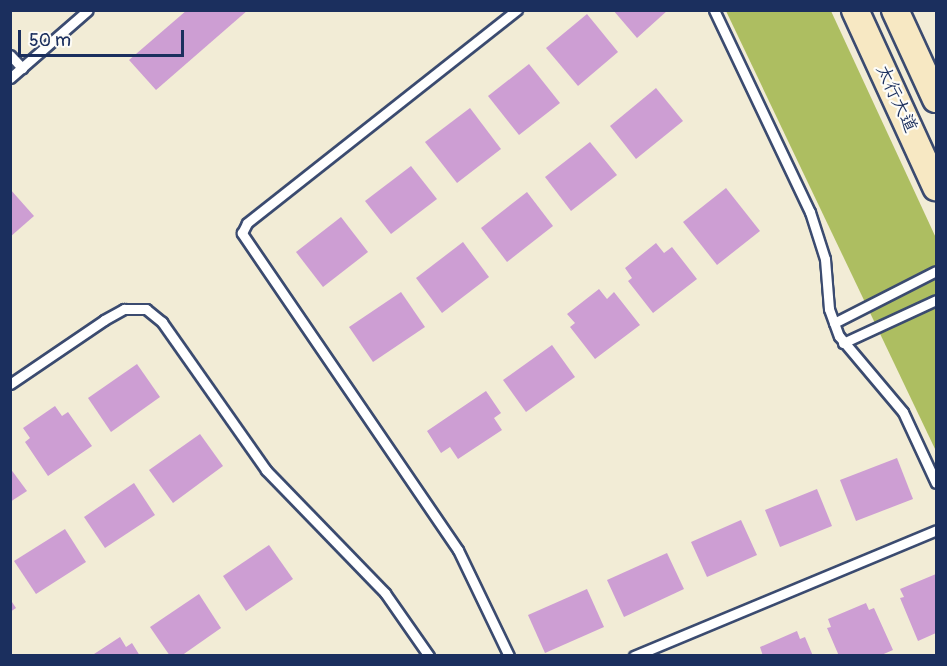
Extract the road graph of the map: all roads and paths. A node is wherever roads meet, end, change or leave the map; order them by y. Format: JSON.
{"nodes":[{"id":1,"x":88,"y":10,"type":"edge"},
{"id":2,"x":517,"y":10,"type":"edge"},
{"id":3,"x":714,"y":10,"type":"edge"},
{"id":4,"x":855,"y":10,"type":"edge"},
{"id":5,"x":896,"y":10,"type":"edge"},
{"id":6,"x":10,"y":55,"type":"edge"},
{"id":7,"x":22,"y":68,"type":"junction"},
{"id":8,"x":10,"y":78,"type":"edge"},
{"id":9,"x":936,"y":99,"type":"edge"},
{"id":10,"x":936,"y":187,"type":"edge"},
{"id":11,"x":936,"y":271,"type":"edge"},
{"id":12,"x":936,"y":300,"type":"edge"},
{"id":13,"x":834,"y":323,"type":"junction"},
{"id":14,"x":843,"y":343,"type":"junction"},
{"id":15,"x":10,"y":384,"type":"edge"},
{"id":16,"x":936,"y":483,"type":"edge"},
{"id":17,"x":936,"y":530,"type":"edge"},
{"id":18,"x":429,"y":656,"type":"edge"},
{"id":19,"x":509,"y":656,"type":"edge"},
{"id":20,"x":634,"y":656,"type":"edge"}],
"edges":[{"from":1,"to":7,"type":"lane"},
{"from":2,"to":19,"type":"lane"},
{"from":3,"to":13,"type":"lane"},
{"from":4,"to":10,"type":"main road","name":"太行大道"},
{"from":5,"to":9,"type":"main road","name":"太行大道"},
{"from":6,"to":7,"type":"lane"},
{"from":7,"to":8,"type":"lane"},
{"from":11,"to":13,"type":"lane"},
{"from":12,"to":14,"type":"lane"},
{"from":13,"to":14,"type":"lane"},
{"from":14,"to":16,"type":"lane"},
{"from":15,"to":18,"type":"lane"},
{"from":17,"to":20,"type":"lane"}]}
